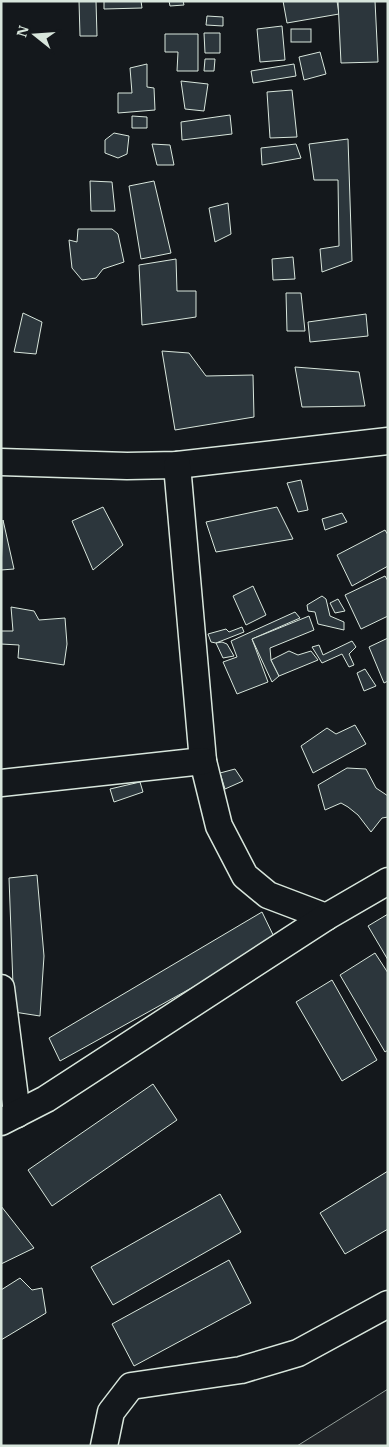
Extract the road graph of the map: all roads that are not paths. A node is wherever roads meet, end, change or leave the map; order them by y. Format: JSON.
{"nodes":[{"id":1,"x":388,"y":441,"type":"edge"},
{"id":2,"x":1,"y":462,"type":"edge"},
{"id":3,"x":177,"y":465,"type":"junction"},
{"id":4,"x":203,"y":761,"type":"junction"},
{"id":5,"x":1,"y":783,"type":"edge"},
{"id":6,"x":388,"y":881,"type":"edge"},
{"id":7,"x":326,"y":917,"type":"junction"},
{"id":8,"x":1,"y":988,"type":"edge"},
{"id":9,"x":9,"y":1118,"type":"edge"},
{"id":10,"x":388,"y":1304,"type":"edge"},
{"id":11,"x":104,"y":1446,"type":"edge"}],
"edges":[{"from":1,"to":3,"type":"street"},
{"from":2,"to":3,"type":"street"},
{"from":3,"to":4,"type":"street"},
{"from":4,"to":5,"type":"street"},
{"from":4,"to":7,"type":"street"},
{"from":6,"to":7,"type":"street"},
{"from":7,"to":9,"type":"street"},
{"from":8,"to":9,"type":"street"},
{"from":10,"to":11,"type":"street"}]}
